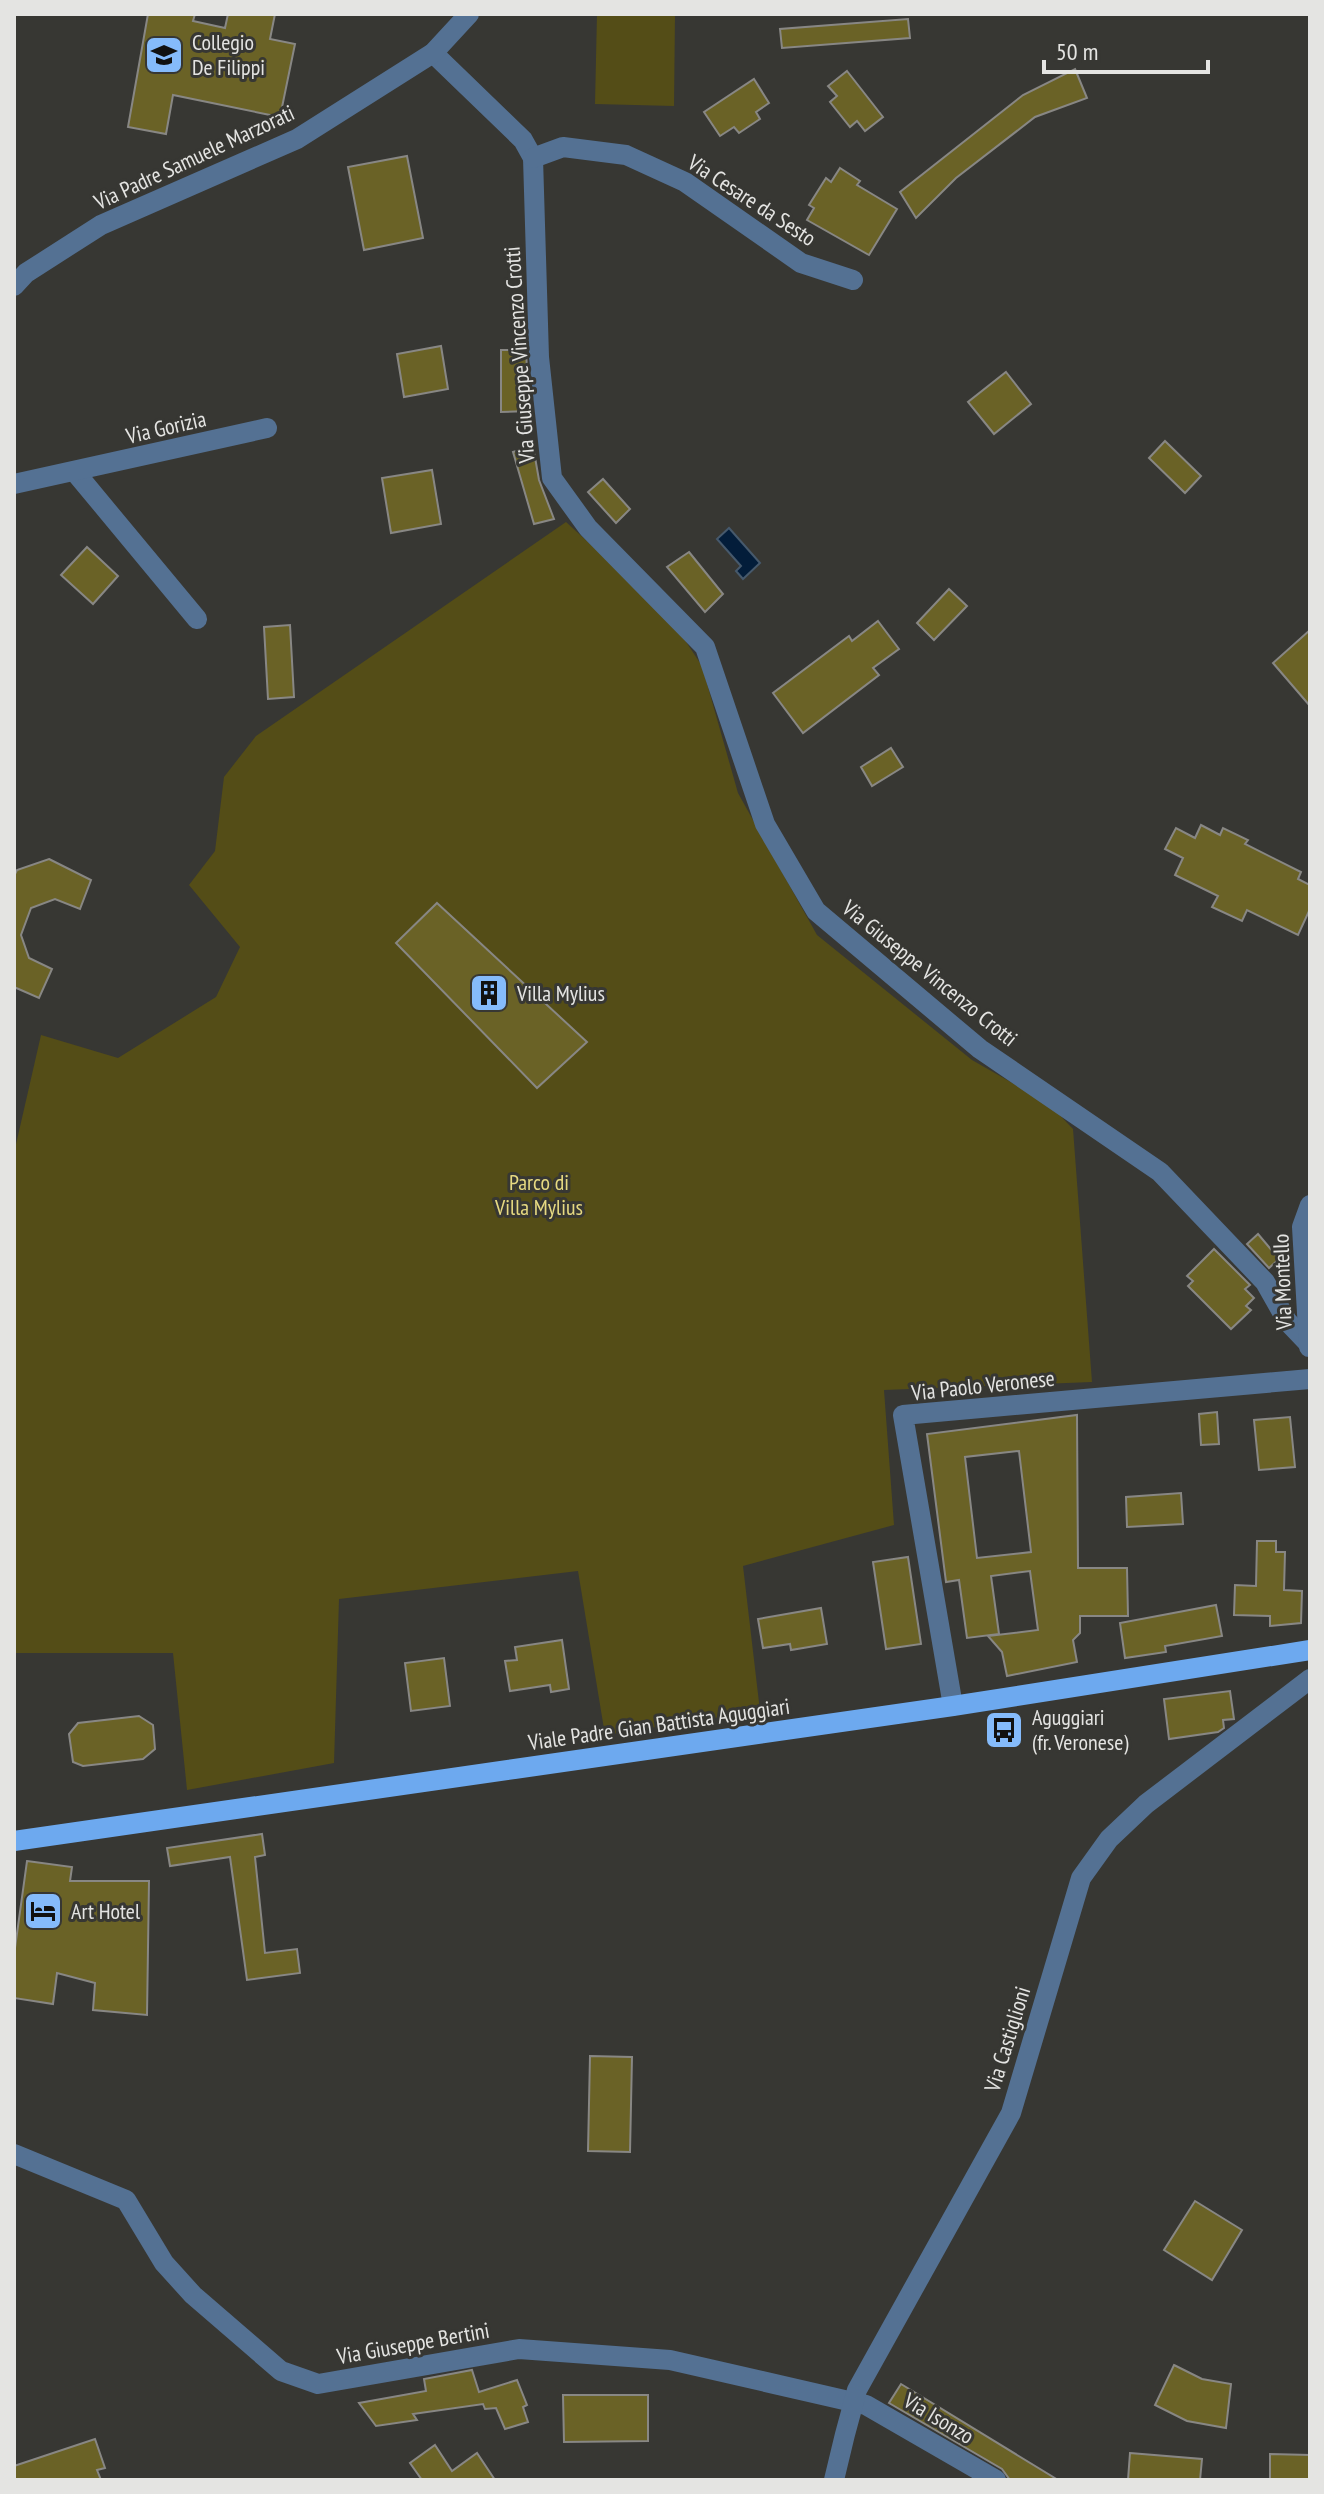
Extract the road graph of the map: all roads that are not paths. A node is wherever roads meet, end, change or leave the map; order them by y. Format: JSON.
{"nodes":[{"id":1,"x":469,"y":14,"type":"edge"},
{"id":2,"x":433,"y":53,"type":"junction"},
{"id":3,"x":533,"y":158,"type":"junction"},
{"id":4,"x":853,"y":280,"type":"dead end"},
{"id":5,"x":14,"y":286,"type":"edge"},
{"id":6,"x":267,"y":428,"type":"dead end"},
{"id":7,"x":75,"y":472,"type":"junction"},
{"id":8,"x":14,"y":484,"type":"edge"},
{"id":9,"x":197,"y":619,"type":"dead end"},
{"id":10,"x":1310,"y":1205,"type":"edge"},
{"id":11,"x":1309,"y":1351,"type":"edge"},
{"id":12,"x":1310,"y":1379,"type":"edge"},
{"id":13,"x":1310,"y":1650,"type":"edge"},
{"id":14,"x":1310,"y":1679,"type":"edge"},
{"id":15,"x":953,"y":1706,"type":"junction"},
{"id":16,"x":14,"y":1841,"type":"edge"},
{"id":17,"x":14,"y":2154,"type":"edge"},
{"id":18,"x":855,"y":2404,"type":"junction"},
{"id":19,"x":834,"y":2480,"type":"edge"},
{"id":20,"x":996,"y":2480,"type":"edge"}],
"edges":[{"from":1,"to":2,"type":"street","name":"Via Padre Samuele Marzorati"},
{"from":2,"to":3,"type":"street"},
{"from":2,"to":5,"type":"street","name":"Via Padre Samuele Marzorati"},
{"from":3,"to":4,"type":"street","name":"Via Cesare da Sesto"},
{"from":3,"to":11,"type":"street","name":"Via Giuseppe Vincenzo Crotti"},
{"from":6,"to":7,"type":"street","name":"Via Gorizia"},
{"from":7,"to":8,"type":"street","name":"Via Gorizia"},
{"from":7,"to":9,"type":"street"},
{"from":10,"to":11,"type":"street","name":"Via Montello"},
{"from":12,"to":15,"type":"street","name":"Via Paolo Veronese"},
{"from":13,"to":15,"type":"main road","name":"Viale Padre Gian Battista Aguggiari"},
{"from":14,"to":18,"type":"street","name":"Via Castiglioni"},
{"from":15,"to":16,"type":"main road","name":"Viale Padre Gian Battista Aguggiari"},
{"from":17,"to":18,"type":"street","name":"Via Giuseppe Bertini"},
{"from":18,"to":19,"type":"street","name":"Via Castiglioni"},
{"from":18,"to":20,"type":"street","name":"Via Isonzo"}]}
